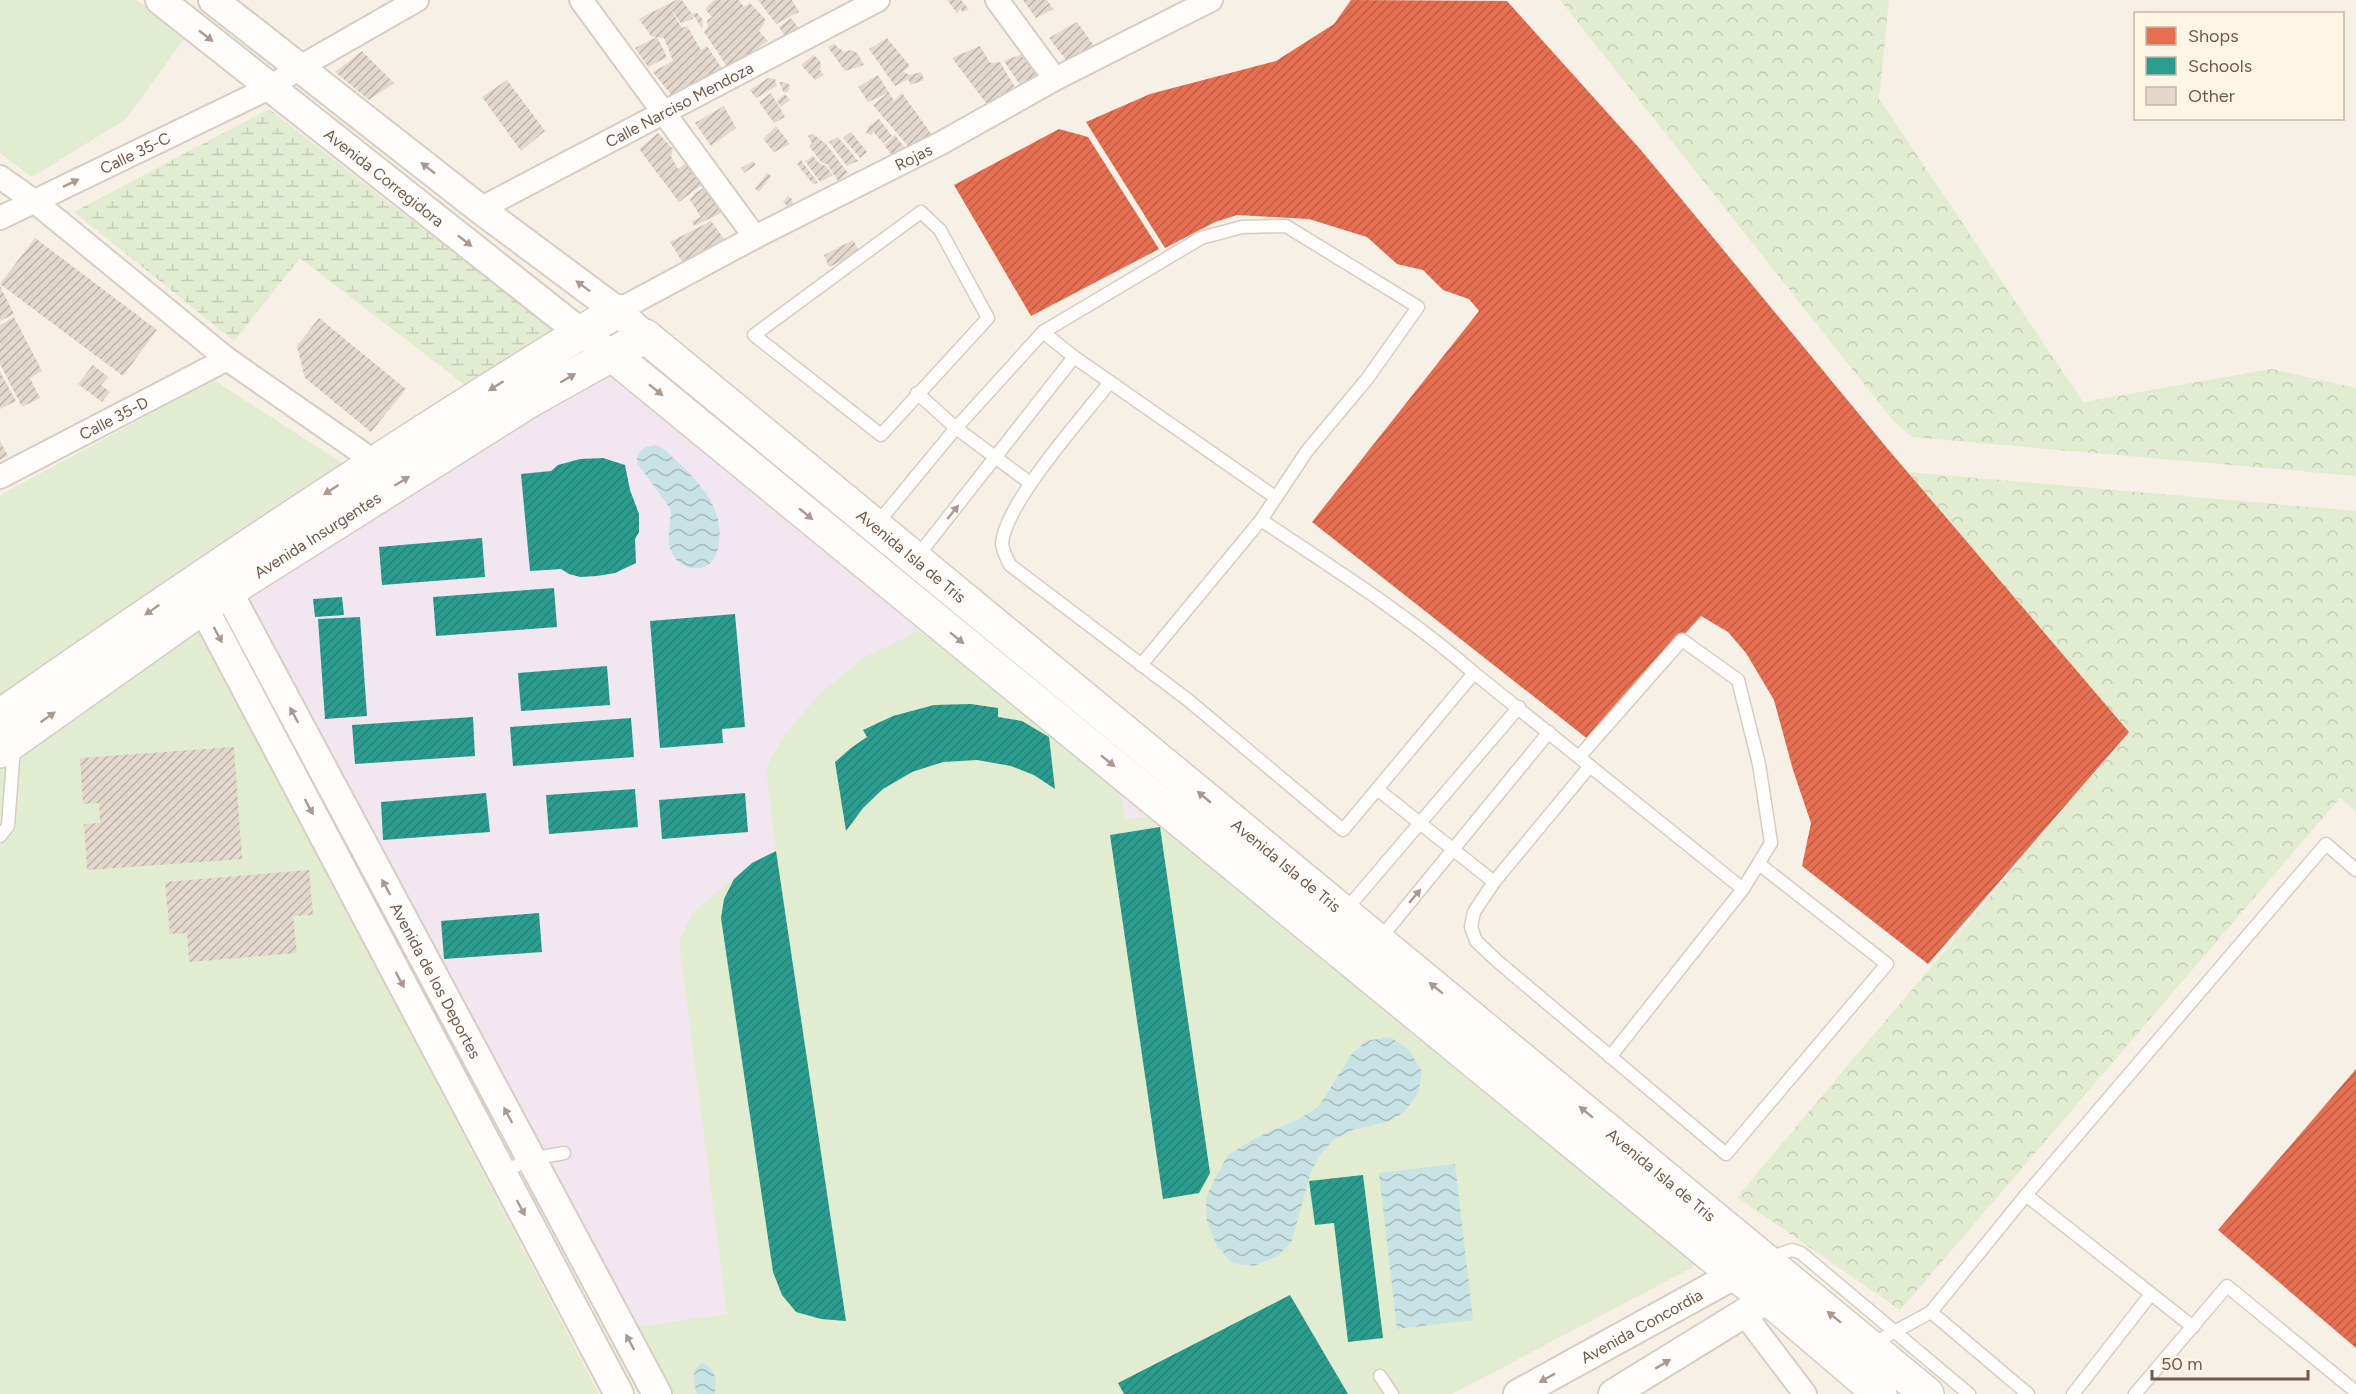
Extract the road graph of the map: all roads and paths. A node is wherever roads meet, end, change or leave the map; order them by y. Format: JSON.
{"nodes":[{"id":1,"x":160,"y":0,"type":"edge"},
{"id":2,"x":213,"y":0,"type":"edge"},
{"id":3,"x":417,"y":0,"type":"edge"},
{"id":4,"x":581,"y":0,"type":"edge"},
{"id":5,"x":878,"y":0,"type":"edge"},
{"id":6,"x":997,"y":0,"type":"edge"},
{"id":7,"x":1211,"y":0,"type":"edge"},
{"id":8,"x":300,"y":67,"type":"junction"},
{"id":9,"x":1055,"y":79,"type":"junction"},
{"id":10,"x":271,"y":87,"type":"junction"},
{"id":11,"x":664,"y":112,"type":"junction"},
{"id":12,"x":0,"y":177,"type":"edge"},
{"id":13,"x":34,"y":201,"type":"junction"},
{"id":14,"x":480,"y":209,"type":"junction"},
{"id":15,"x":0,"y":218,"type":"edge"},
{"id":16,"x":755,"y":237,"type":"junction"},
{"id":17,"x":617,"y":311,"type":"junction"},
{"id":18,"x":1043,"y":332,"type":"junction"},
{"id":19,"x":581,"y":333,"type":"junction"},
{"id":20,"x":645,"y":336,"type":"junction"},
{"id":21,"x":610,"y":353,"type":"junction"},
{"id":22,"x":1074,"y":357,"type":"junction"},
{"id":23,"x":227,"y":359,"type":"junction"},
{"id":24,"x":1110,"y":382,"type":"junction"},
{"id":25,"x":917,"y":393,"type":"junction"},
{"id":26,"x":956,"y":428,"type":"junction"},
{"id":27,"x":996,"y":458,"type":"junction"},
{"id":28,"x":375,"y":462,"type":"junction"},
{"id":29,"x":0,"y":477,"type":"edge"},
{"id":30,"x":1030,"y":483,"type":"junction"},
{"id":31,"x":1275,"y":497,"type":"junction"},
{"id":32,"x":1261,"y":520,"type":"junction"},
{"id":33,"x":875,"y":526,"type":"junction"},
{"id":34,"x":916,"y":558,"type":"junction"},
{"id":35,"x":209,"y":587,"type":"junction"},
{"id":36,"x":1141,"y":665,"type":"junction"},
{"id":37,"x":1474,"y":673,"type":"junction"},
{"id":38,"x":1519,"y":707,"type":"junction"},
{"id":39,"x":1549,"y":732,"type":"junction"},
{"id":40,"x":5,"y":736,"type":"edge"},
{"id":41,"x":1579,"y":757,"type":"junction"},
{"id":42,"x":1590,"y":766,"type":"junction"},
{"id":43,"x":1377,"y":789,"type":"junction"},
{"id":44,"x":1420,"y":823,"type":"junction"},
{"id":45,"x":0,"y":836,"type":"edge"},
{"id":46,"x":1453,"y":849,"type":"junction"},
{"id":47,"x":1759,"y":864,"type":"junction"},
{"id":48,"x":2356,"y":870,"type":"edge"},
{"id":49,"x":1494,"y":882,"type":"junction"},
{"id":50,"x":1743,"y":889,"type":"junction"},
{"id":51,"x":1344,"y":912,"type":"junction"},
{"id":52,"x":1378,"y":941,"type":"junction"},
{"id":53,"x":1610,"y":1057,"type":"junction"},
{"id":54,"x":564,"y":1153,"type":"dead end"},
{"id":55,"x":531,"y":1159,"type":"junction"},
{"id":56,"x":502,"y":1172,"type":"junction"},
{"id":57,"x":2026,"y":1195,"type":"junction"},
{"id":58,"x":1764,"y":1259,"type":"junction"},
{"id":59,"x":1734,"y":1274,"type":"junction"},
{"id":60,"x":2151,"y":1294,"type":"junction"},
{"id":61,"x":1769,"y":1299,"type":"junction"},
{"id":62,"x":1931,"y":1312,"type":"junction"},
{"id":63,"x":2193,"y":1327,"type":"junction"},
{"id":64,"x":1883,"y":1339,"type":"junction"},
{"id":65,"x":1380,"y":1376,"type":"dead end"},
{"id":66,"x":2356,"y":1392,"type":"edge"},
{"id":67,"x":619,"y":1394,"type":"edge"},
{"id":68,"x":657,"y":1394,"type":"edge"},
{"id":69,"x":1392,"y":1394,"type":"edge"},
{"id":70,"x":1518,"y":1394,"type":"edge"},
{"id":71,"x":1613,"y":1394,"type":"edge"},
{"id":72,"x":1805,"y":1394,"type":"edge"},
{"id":73,"x":1880,"y":1394,"type":"edge"},
{"id":74,"x":1927,"y":1394,"type":"edge"},
{"id":75,"x":1969,"y":1394,"type":"edge"},
{"id":76,"x":2028,"y":1394,"type":"edge"},
{"id":77,"x":2073,"y":1394,"type":"edge"},
{"id":78,"x":2136,"y":1394,"type":"edge"}],
"edges":[{"from":1,"to":10,"type":"street","name":"Avenida Corregidora","one_way":true},
{"from":2,"to":8,"type":"street","name":"Avenida Corregidora"},
{"from":3,"to":8,"type":"street","name":"Calle 35-C"},
{"from":4,"to":11,"type":"street"},
{"from":5,"to":11,"type":"street","name":"Calle Narciso Mendoza"},
{"from":6,"to":9,"type":"street"},
{"from":7,"to":9,"type":"street","name":"Rojas"},
{"from":8,"to":10,"type":"street","name":"Calle 35-C"},
{"from":14,"to":8,"type":"street","name":"Avenida Corregidora","one_way":true},
{"from":9,"to":16,"type":"street","name":"Rojas"},
{"from":13,"to":10,"type":"street","name":"Calle 35-C","one_way":true},
{"from":10,"to":19,"type":"street","name":"Avenida Corregidora","one_way":true},
{"from":11,"to":14,"type":"street","name":"Calle Narciso Mendoza"},
{"from":11,"to":16,"type":"street"},
{"from":12,"to":13,"type":"street"},
{"from":13,"to":15,"type":"street","name":"Calle 35-C"},
{"from":13,"to":23,"type":"street"},
{"from":17,"to":14,"type":"street","name":"Avenida Corregidora","one_way":true},
{"from":16,"to":17,"type":"street","name":"Rojas"},
{"from":17,"to":19,"type":"main road","name":"Avenida Insurgentes"},
{"from":17,"to":20,"type":"street","name":"Avenida Corregidora"},
{"from":18,"to":22,"type":"lane"},
{"from":18,"to":26,"type":"lane"},
{"from":18,"to":31,"type":"lane"},
{"from":19,"to":21,"type":"street","name":"Avenida Corregidora"},
{"from":19,"to":28,"type":"main road","name":"Avenida Insurgentes","one_way":true},
{"from":20,"to":21,"type":"main road","name":"Avenida Insurgentes"},
{"from":20,"to":33,"type":"main road","name":"Avenida Isla de Tris"},
{"from":35,"to":21,"type":"main road","name":"Avenida Insurgentes","one_way":true},
{"from":21,"to":59,"type":"main road","name":"Avenida Isla de Tris","one_way":true},
{"from":22,"to":24,"type":"lane"},
{"from":22,"to":27,"type":"lane"},
{"from":23,"to":28,"type":"street"},
{"from":23,"to":29,"type":"street","name":"Calle 35-D"},
{"from":24,"to":30,"type":"lane"},
{"from":24,"to":31,"type":"lane"},
{"from":25,"to":25,"type":"lane"},
{"from":25,"to":26,"type":"lane"},
{"from":26,"to":27,"type":"lane"},
{"from":26,"to":33,"type":"lane"},
{"from":27,"to":30,"type":"lane"},
{"from":34,"to":27,"type":"lane","one_way":true},
{"from":28,"to":35,"type":"main road","name":"Avenida Insurgentes","one_way":true},
{"from":30,"to":36,"type":"lane"},
{"from":31,"to":32,"type":"lane"},
{"from":32,"to":36,"type":"lane"},
{"from":32,"to":37,"type":"lane"},
{"from":33,"to":34,"type":"main road","name":"Avenida Isla de Tris"},
{"from":51,"to":34,"type":"main road","name":"Avenida Isla de Tris","one_way":true},
{"from":35,"to":40,"type":"main road","name":"Avenida Insurgentes"},
{"from":55,"to":35,"type":"street","name":"Avenida de los Deportes","one_way":true},
{"from":35,"to":56,"type":"street","name":"Avenida de los Deportes","one_way":true},
{"from":36,"to":43,"type":"lane"},
{"from":37,"to":38,"type":"lane"},
{"from":37,"to":43,"type":"lane"},
{"from":38,"to":39,"type":"lane"},
{"from":38,"to":44,"type":"lane"},
{"from":39,"to":41,"type":"lane"},
{"from":39,"to":46,"type":"lane"},
{"from":40,"to":45,"type":"lane"},
{"from":41,"to":42,"type":"lane"},
{"from":41,"to":47,"type":"lane"},
{"from":42,"to":49,"type":"lane"},
{"from":42,"to":50,"type":"lane"},
{"from":43,"to":44,"type":"lane"},
{"from":44,"to":46,"type":"lane"},
{"from":44,"to":51,"type":"lane"},
{"from":46,"to":49,"type":"lane"},
{"from":52,"to":46,"type":"lane","one_way":true},
{"from":47,"to":50,"type":"lane"},
{"from":47,"to":53,"type":"lane"},
{"from":48,"to":57,"type":"lane"},
{"from":49,"to":53,"type":"lane"},
{"from":50,"to":53,"type":"lane"},
{"from":51,"to":52,"type":"main road","name":"Avenida Isla de Tris"},
{"from":58,"to":52,"type":"main road","name":"Avenida Isla de Tris","one_way":true},
{"from":54,"to":55,"type":"lane"},
{"from":55,"to":56,"type":"lane"},
{"from":68,"to":55,"type":"street","name":"Avenida de los Deportes","one_way":true},
{"from":56,"to":67,"type":"street","name":"Avenida de los Deportes","one_way":true},
{"from":57,"to":60,"type":"lane"},
{"from":57,"to":62,"type":"lane"},
{"from":58,"to":59,"type":"street","name":"Avenida Concordia"},
{"from":58,"to":61,"type":"main road","name":"Avenida Isla de Tris"},
{"from":58,"to":64,"type":"lane"},
{"from":59,"to":61,"type":"main road","name":"Avenida Isla de Tris"},
{"from":59,"to":70,"type":"street","name":"Avenida Concordia","one_way":true},
{"from":60,"to":63,"type":"lane"},
{"from":60,"to":77,"type":"lane"},
{"from":64,"to":61,"type":"main road","name":"Avenida Isla de Tris","one_way":true},
{"from":71,"to":61,"type":"street","one_way":true},
{"from":61,"to":72,"type":"street"},
{"from":61,"to":73,"type":"main road","name":"Avenida Isla de Tris"},
{"from":62,"to":64,"type":"lane"},
{"from":62,"to":76,"type":"lane"},
{"from":63,"to":66,"type":"lane"},
{"from":63,"to":78,"type":"lane"},
{"from":64,"to":74,"type":"main road","name":"Avenida Isla de Tris"},
{"from":64,"to":75,"type":"lane"},
{"from":65,"to":69,"type":"lane"}]}
